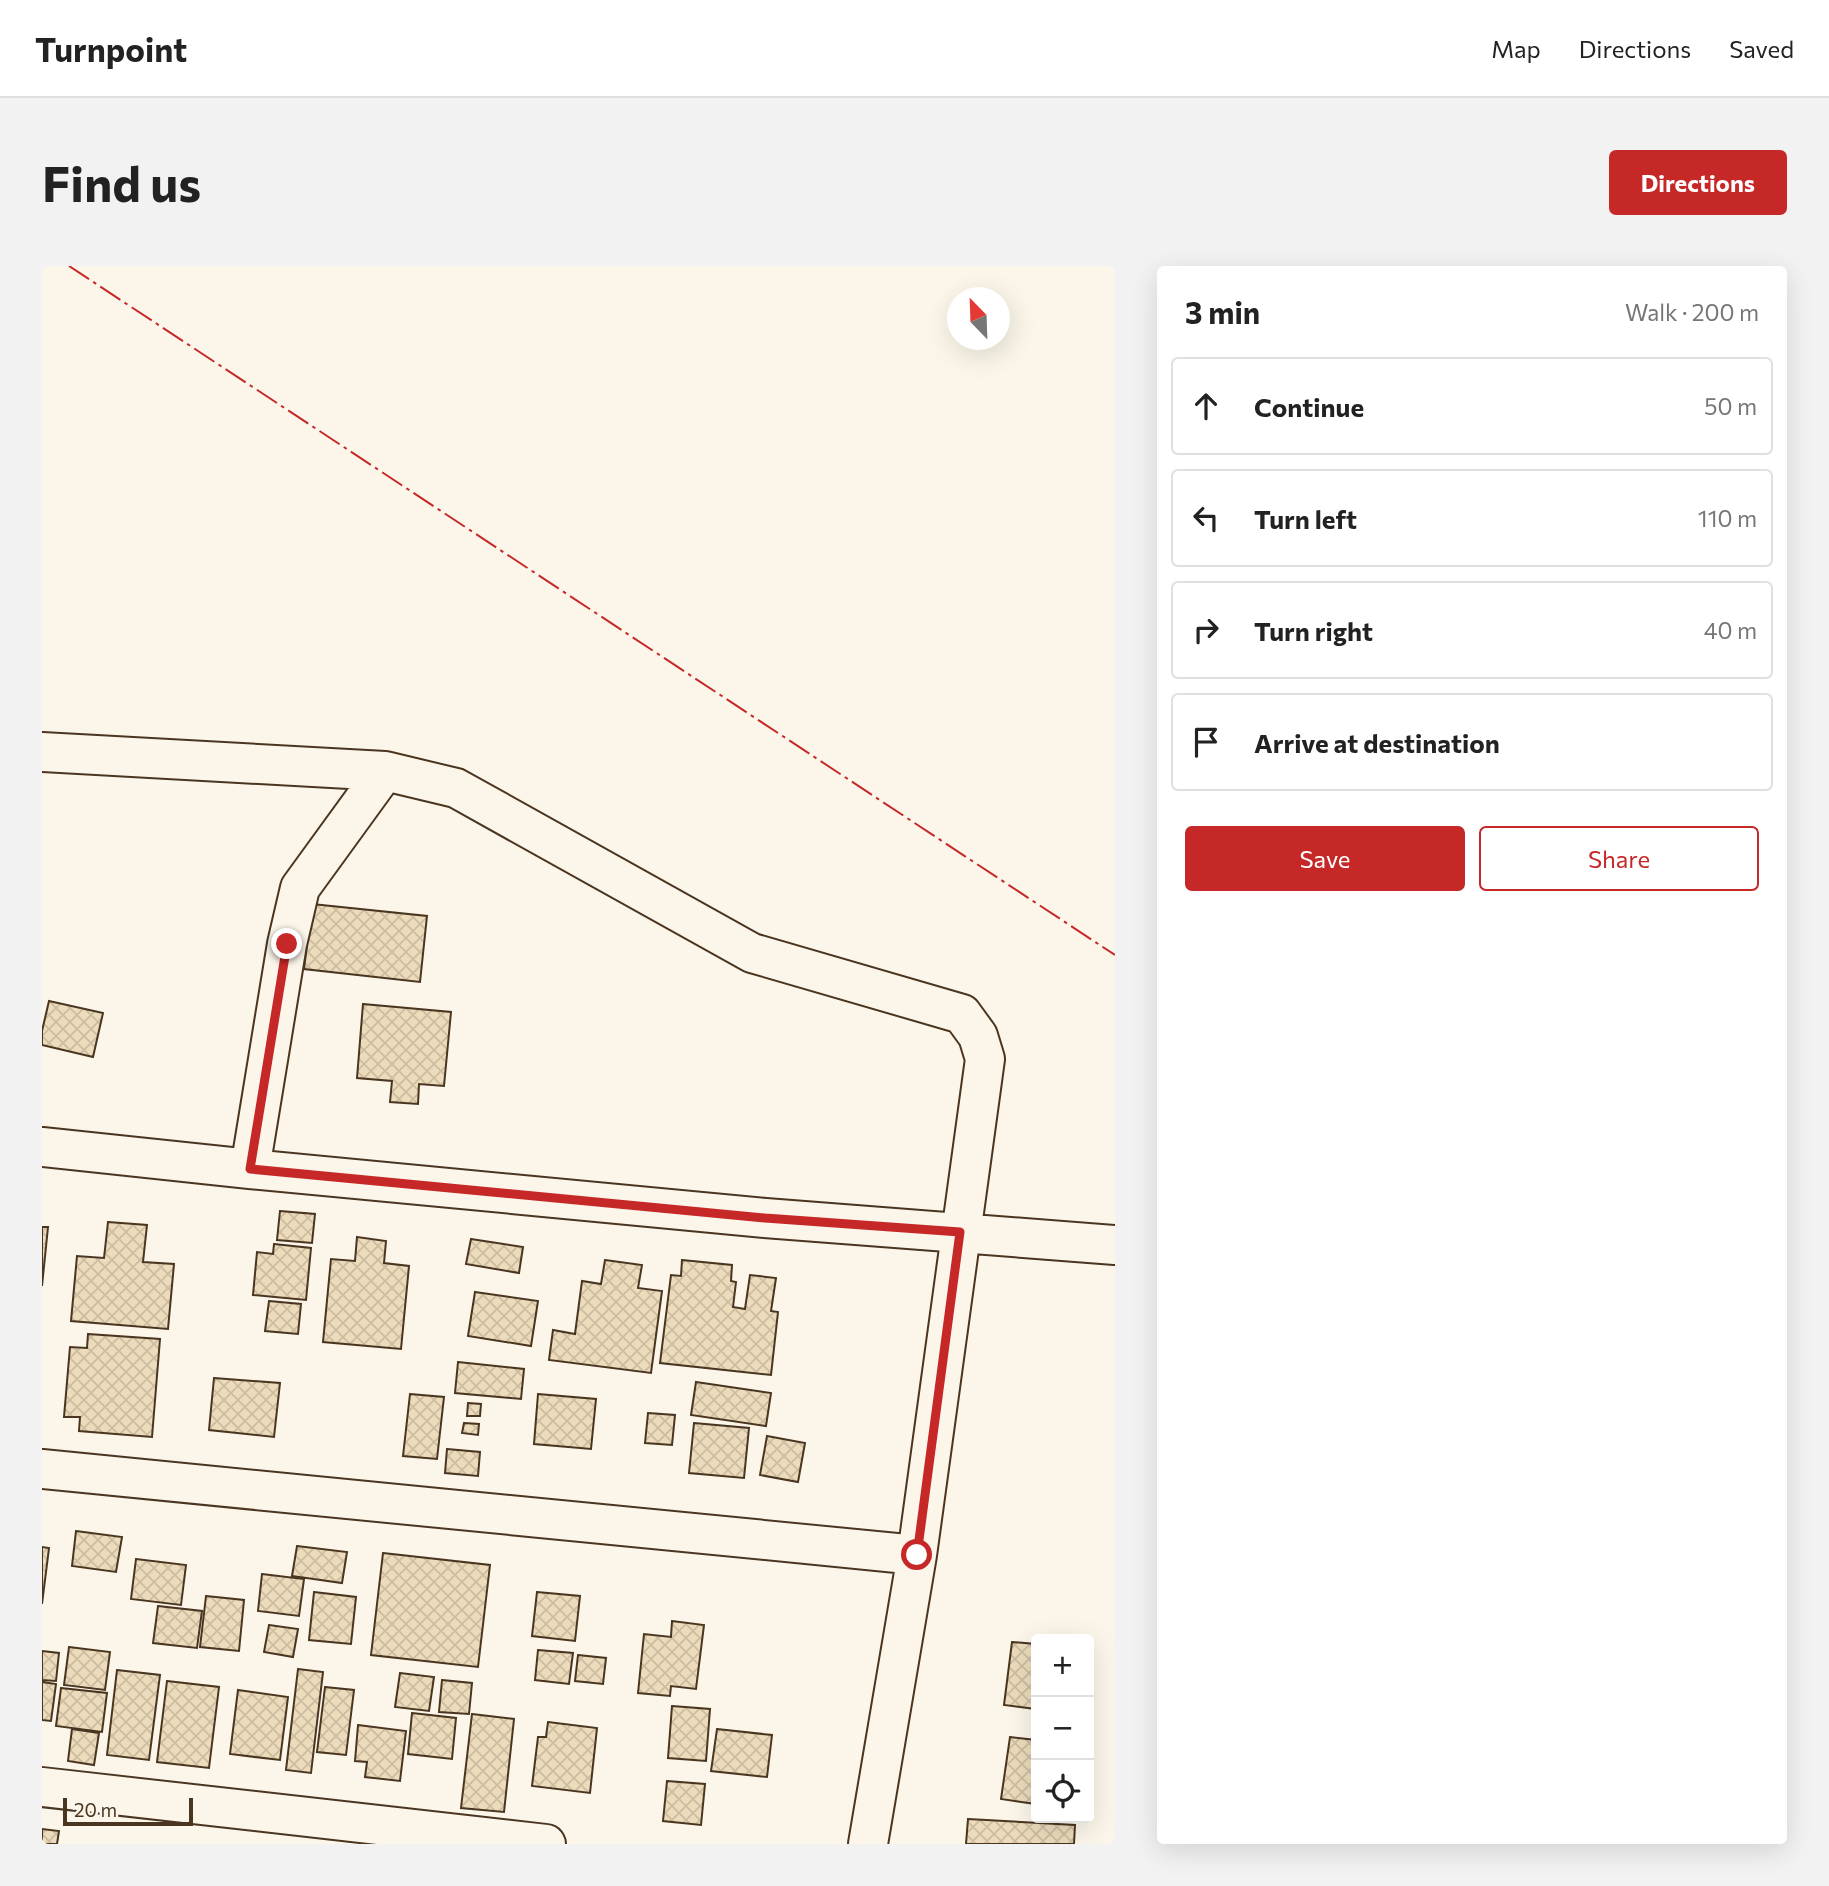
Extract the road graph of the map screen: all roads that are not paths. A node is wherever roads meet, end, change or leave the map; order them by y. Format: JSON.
{"nodes":[{"id":1,"x":42,"y":752,"type":"edge"},
{"id":2,"x":384,"y":771,"type":"junction"},
{"id":3,"x":42,"y":1146,"type":"edge"},
{"id":4,"x":250,"y":1169,"type":"junction"},
{"id":5,"x":960,"y":1232,"type":"junction"},
{"id":6,"x":1115,"y":1245,"type":"edge"},
{"id":7,"x":42,"y":1469,"type":"edge"},
{"id":8,"x":917,"y":1555,"type":"junction"},
{"id":9,"x":42,"y":1787,"type":"edge"},
{"id":10,"x":546,"y":1844,"type":"edge"},
{"id":11,"x":868,"y":1844,"type":"edge"}],
"edges":[{"from":1,"to":2,"type":"street"},
{"from":2,"to":4,"type":"street"},
{"from":2,"to":5,"type":"street"},
{"from":3,"to":4,"type":"street"},
{"from":4,"to":5,"type":"street"},
{"from":5,"to":6,"type":"street"},
{"from":5,"to":8,"type":"street"},
{"from":7,"to":8,"type":"street"},
{"from":8,"to":11,"type":"street"},
{"from":9,"to":10,"type":"street"}]}
